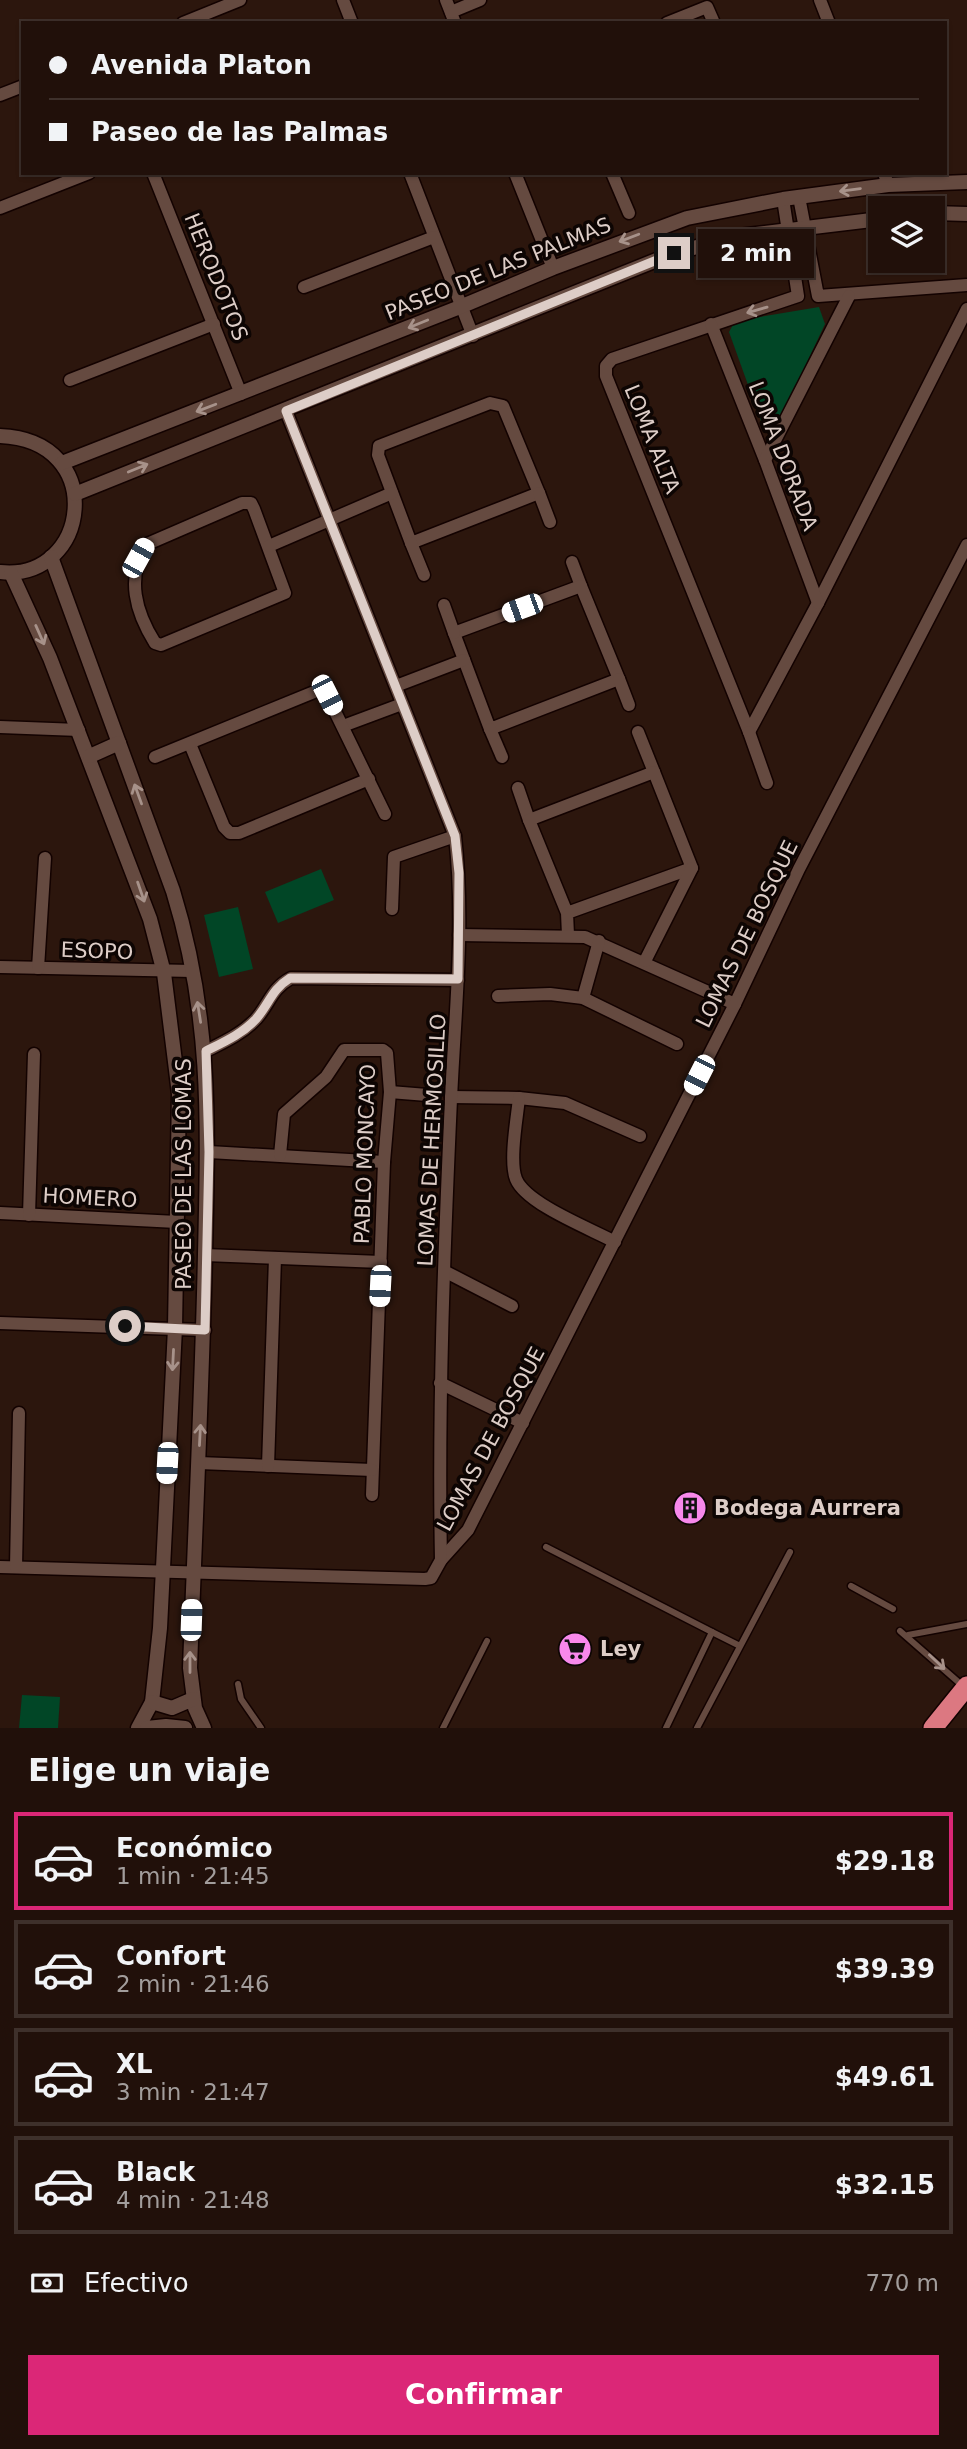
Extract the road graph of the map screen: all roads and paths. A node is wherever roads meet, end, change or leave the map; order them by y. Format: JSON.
{"nodes":[{"id":1,"x":240,"y":0,"type":"edge"},
{"id":2,"x":344,"y":0,"type":"edge"},
{"id":3,"x":480,"y":0,"type":"edge"},
{"id":4,"x":820,"y":0,"type":"edge"},
{"id":5,"x":706,"y":4,"type":"edge"},
{"id":6,"x":451,"y":11,"type":"edge"},
{"id":7,"x":188,"y":21,"type":"edge"},
{"id":8,"x":351,"y":21,"type":"edge"},
{"id":9,"x":671,"y":21,"type":"edge"},
{"id":10,"x":712,"y":21,"type":"edge"},
{"id":11,"x":828,"y":21,"type":"edge"},
{"id":12,"x":21,"y":87,"type":"edge"},
{"id":13,"x":0,"y":95,"type":"edge"},
{"id":14,"x":84,"y":175,"type":"edge"},
{"id":15,"x":154,"y":175,"type":"edge"},
{"id":16,"x":411,"y":175,"type":"edge"},
{"id":17,"x":516,"y":175,"type":"edge"},
{"id":18,"x":613,"y":175,"type":"edge"},
{"id":19,"x":886,"y":179,"type":"edge"},
{"id":20,"x":967,"y":182,"type":"edge"},
{"id":21,"x":799,"y":197,"type":"junction"},
{"id":22,"x":783,"y":199,"type":"junction"},
{"id":23,"x":0,"y":208,"type":"edge"},
{"id":24,"x":629,"y":213,"type":"dead end"},
{"id":25,"x":945,"y":213,"type":"edge"},
{"id":26,"x":967,"y":214,"type":"edge"},
{"id":27,"x":868,"y":220,"type":"edge"},
{"id":28,"x":803,"y":227,"type":"junction"},
{"id":29,"x":787,"y":229,"type":"junction"},
{"id":30,"x":433,"y":237,"type":"junction"},
{"id":31,"x":553,"y":268,"type":"junction"},
{"id":32,"x":967,"y":285,"type":"edge"},
{"id":33,"x":304,"y":287,"type":"dead end"},
{"id":34,"x":849,"y":296,"type":"junction"},
{"id":35,"x":460,"y":307,"type":"junction"},
{"id":36,"x":967,"y":309,"type":"edge"},
{"id":37,"x":214,"y":324,"type":"junction"},
{"id":38,"x":711,"y":324,"type":"junction"},
{"id":39,"x":473,"y":336,"type":"junction"},
{"id":40,"x":70,"y":380,"type":"dead end"},
{"id":41,"x":241,"y":394,"type":"junction"},
{"id":42,"x":286,"y":411,"type":"junction"},
{"id":43,"x":0,"y":435,"type":"edge"},
{"id":44,"x":765,"y":460,"type":"junction"},
{"id":45,"x":62,"y":463,"type":"junction"},
{"id":46,"x":392,"y":493,"type":"junction"},
{"id":47,"x":539,"y":493,"type":"junction"},
{"id":48,"x":75,"y":495,"type":"junction"},
{"id":49,"x":328,"y":521,"type":"junction"},
{"id":50,"x":550,"y":522,"type":"dead end"},
{"id":51,"x":411,"y":543,"type":"junction"},
{"id":52,"x":269,"y":545,"type":"junction"},
{"id":53,"x":967,"y":545,"type":"edge"},
{"id":54,"x":51,"y":557,"type":"junction"},
{"id":55,"x":572,"y":562,"type":"dead end"},
{"id":56,"x":6,"y":572,"type":"edge"},
{"id":57,"x":424,"y":575,"type":"dead end"},
{"id":58,"x":581,"y":586,"type":"junction"},
{"id":59,"x":818,"y":603,"type":"junction"},
{"id":60,"x":444,"y":605,"type":"dead end"},
{"id":61,"x":454,"y":633,"type":"junction"},
{"id":62,"x":464,"y":660,"type":"junction"},
{"id":63,"x":619,"y":679,"type":"junction"},
{"id":64,"x":396,"y":686,"type":"junction"},
{"id":65,"x":402,"y":704,"type":"junction"},
{"id":66,"x":629,"y":705,"type":"dead end"},
{"id":67,"x":343,"y":726,"type":"junction"},
{"id":68,"x":0,"y":727,"type":"edge"},
{"id":69,"x":491,"y":729,"type":"junction"},
{"id":70,"x":79,"y":730,"type":"junction"},
{"id":71,"x":638,"y":732,"type":"dead end"},
{"id":72,"x":749,"y":732,"type":"junction"},
{"id":73,"x":119,"y":743,"type":"junction"},
{"id":74,"x":190,"y":744,"type":"junction"},
{"id":75,"x":90,"y":756,"type":"junction"},
{"id":76,"x":155,"y":757,"type":"dead end"},
{"id":77,"x":502,"y":757,"type":"dead end"},
{"id":78,"x":654,"y":772,"type":"junction"},
{"id":79,"x":369,"y":779,"type":"junction"},
{"id":80,"x":767,"y":783,"type":"dead end"},
{"id":81,"x":519,"y":788,"type":"dead end"},
{"id":82,"x":385,"y":814,"type":"dead end"},
{"id":83,"x":529,"y":820,"type":"junction"},
{"id":84,"x":455,"y":836,"type":"junction"},
{"id":85,"x":45,"y":858,"type":"dead end"},
{"id":86,"x":692,"y":869,"type":"junction"},
{"id":87,"x":392,"y":909,"type":"dead end"},
{"id":88,"x":567,"y":914,"type":"junction"},
{"id":89,"x":568,"y":934,"type":"junction"},
{"id":90,"x":459,"y":935,"type":"junction"},
{"id":91,"x":599,"y":942,"type":"junction"},
{"id":92,"x":645,"y":961,"type":"junction"},
{"id":93,"x":0,"y":967,"type":"edge"},
{"id":94,"x":37,"y":968,"type":"junction"},
{"id":95,"x":192,"y":971,"type":"junction"},
{"id":96,"x":164,"y":972,"type":"junction"},
{"id":97,"x":458,"y":979,"type":"junction"},
{"id":98,"x":498,"y":996,"type":"dead end"},
{"id":99,"x":583,"y":998,"type":"junction"},
{"id":100,"x":735,"y":1003,"type":"junction"},
{"id":101,"x":677,"y":1044,"type":"dead end"},
{"id":102,"x":206,"y":1051,"type":"junction"},
{"id":103,"x":34,"y":1054,"type":"dead end"},
{"id":104,"x":390,"y":1092,"type":"junction"},
{"id":105,"x":427,"y":1095,"type":"dead end"},
{"id":106,"x":451,"y":1097,"type":"junction"},
{"id":107,"x":519,"y":1098,"type":"junction"},
{"id":108,"x":640,"y":1136,"type":"dead end"},
{"id":109,"x":209,"y":1152,"type":"junction"},
{"id":110,"x":280,"y":1155,"type":"junction"},
{"id":111,"x":384,"y":1162,"type":"junction"},
{"id":112,"x":0,"y":1213,"type":"edge"},
{"id":113,"x":29,"y":1214,"type":"junction"},
{"id":114,"x":177,"y":1222,"type":"junction"},
{"id":115,"x":615,"y":1242,"type":"junction"},
{"id":116,"x":205,"y":1255,"type":"junction"},
{"id":117,"x":275,"y":1258,"type":"junction"},
{"id":118,"x":381,"y":1262,"type":"junction"},
{"id":119,"x":446,"y":1272,"type":"junction"},
{"id":120,"x":512,"y":1306,"type":"dead end"},
{"id":121,"x":0,"y":1323,"type":"edge"},
{"id":122,"x":175,"y":1328,"type":"junction"},
{"id":123,"x":205,"y":1330,"type":"junction"},
{"id":124,"x":440,"y":1383,"type":"junction"},
{"id":125,"x":19,"y":1413,"type":"dead end"},
{"id":126,"x":523,"y":1423,"type":"junction"},
{"id":127,"x":199,"y":1463,"type":"junction"},
{"id":128,"x":268,"y":1466,"type":"junction"},
{"id":129,"x":372,"y":1470,"type":"junction"},
{"id":130,"x":372,"y":1494,"type":"dead end"},
{"id":131,"x":546,"y":1548,"type":"dead end"},
{"id":132,"x":790,"y":1552,"type":"dead end"},
{"id":133,"x":440,"y":1560,"type":"junction"},
{"id":134,"x":0,"y":1567,"type":"edge"},
{"id":135,"x":16,"y":1567,"type":"junction"},
{"id":136,"x":161,"y":1572,"type":"junction"},
{"id":137,"x":193,"y":1573,"type":"junction"},
{"id":138,"x":851,"y":1586,"type":"dead end"},
{"id":139,"x":893,"y":1609,"type":"dead end"},
{"id":140,"x":967,"y":1624,"type":"edge"},
{"id":141,"x":900,"y":1631,"type":"dead end"},
{"id":142,"x":712,"y":1632,"type":"junction"},
{"id":143,"x":908,"y":1635,"type":"junction"},
{"id":144,"x":487,"y":1641,"type":"dead end"},
{"id":145,"x":738,"y":1645,"type":"junction"},
{"id":146,"x":238,"y":1684,"type":"dead end"},
{"id":147,"x":966,"y":1687,"type":"edge"},
{"id":148,"x":193,"y":1699,"type":"junction"},
{"id":149,"x":152,"y":1702,"type":"junction"},
{"id":150,"x":138,"y":1728,"type":"edge"},
{"id":151,"x":147,"y":1728,"type":"edge"},
{"id":152,"x":186,"y":1728,"type":"edge"},
{"id":153,"x":204,"y":1728,"type":"edge"},
{"id":154,"x":261,"y":1728,"type":"edge"},
{"id":155,"x":443,"y":1728,"type":"edge"},
{"id":156,"x":666,"y":1728,"type":"edge"},
{"id":157,"x":697,"y":1728,"type":"edge"},
{"id":158,"x":933,"y":1728,"type":"edge"}],
"edges":[{"from":1,"to":7,"type":"street"},
{"from":2,"to":8,"type":"street"},
{"from":3,"to":6,"type":"street"},
{"from":4,"to":11,"type":"street"},
{"from":5,"to":9,"type":"street"},
{"from":5,"to":10,"type":"street"},
{"from":12,"to":13,"type":"street"},
{"from":14,"to":23,"type":"street"},
{"from":15,"to":37,"type":"street","name":"HERODOTOS"},
{"from":16,"to":30,"type":"street"},
{"from":17,"to":31,"type":"street"},
{"from":18,"to":24,"type":"street"},
{"from":19,"to":20,"type":"street","name":"PASEO DE LAS PALMAS"},
{"from":19,"to":21,"type":"street","name":"PASEO DE LAS PALMAS","one_way":true},
{"from":21,"to":22,"type":"street","name":"PASEO DE LAS PALMAS"},
{"from":21,"to":28,"type":"street"},
{"from":22,"to":29,"type":"street","name":"LOMA ALTA"},
{"from":22,"to":31,"type":"street","name":"PASEO DE LAS PALMAS","one_way":true},
{"from":25,"to":26,"type":"street"},
{"from":27,"to":28,"type":"street"},
{"from":28,"to":29,"type":"street"},
{"from":28,"to":34,"type":"street"},
{"from":29,"to":38,"type":"street","name":"LOMA ALTA","one_way":true},
{"from":29,"to":39,"type":"street"},
{"from":30,"to":33,"type":"street"},
{"from":30,"to":35,"type":"street"},
{"from":31,"to":35,"type":"street","name":"PASEO DE LAS PALMAS"},
{"from":32,"to":34,"type":"street"},
{"from":34,"to":44,"type":"street"},
{"from":35,"to":39,"type":"street"},
{"from":35,"to":41,"type":"street","name":"PASEO DE LAS PALMAS","one_way":true},
{"from":36,"to":59,"type":"street"},
{"from":37,"to":40,"type":"street"},
{"from":37,"to":41,"type":"street","name":"HERODOTOS"},
{"from":38,"to":44,"type":"street","name":"LOMA DORADA"},
{"from":38,"to":72,"type":"street","name":"LOMA ALTA"},
{"from":39,"to":42,"type":"street"},
{"from":41,"to":45,"type":"street","name":"PASEO DE LAS PALMAS","one_way":true},
{"from":48,"to":42,"type":"street","one_way":true},
{"from":42,"to":49,"type":"street","name":"LOMAS DE HERMOSILLO"},
{"from":43,"to":45,"type":"street"},
{"from":44,"to":59,"type":"street","name":"LOMA DORADA"},
{"from":45,"to":48,"type":"street"},
{"from":46,"to":47,"type":"street"},
{"from":46,"to":49,"type":"street"},
{"from":46,"to":51,"type":"street"},
{"from":47,"to":50,"type":"street"},
{"from":47,"to":51,"type":"street"},
{"from":48,"to":54,"type":"street"},
{"from":49,"to":52,"type":"street"},
{"from":49,"to":64,"type":"street","name":"LOMAS DE HERMOSILLO"},
{"from":51,"to":57,"type":"street"},
{"from":52,"to":52,"type":"street"},
{"from":53,"to":100,"type":"street","name":"LOMAS DE BOSQUE"},
{"from":54,"to":56,"type":"street"},
{"from":54,"to":73,"type":"street","name":"PASEO DE LAS LOMAS"},
{"from":55,"to":58,"type":"street"},
{"from":56,"to":70,"type":"street","name":"PASEO DE LAS LOMAS","one_way":true},
{"from":58,"to":61,"type":"street"},
{"from":58,"to":63,"type":"street"},
{"from":59,"to":72,"type":"street"},
{"from":60,"to":61,"type":"street"},
{"from":61,"to":62,"type":"street"},
{"from":62,"to":64,"type":"street"},
{"from":62,"to":69,"type":"street"},
{"from":63,"to":66,"type":"street"},
{"from":63,"to":69,"type":"street"},
{"from":64,"to":65,"type":"street","name":"LOMAS DE HERMOSILLO"},
{"from":65,"to":67,"type":"street"},
{"from":65,"to":84,"type":"street","name":"LOMAS DE HERMOSILLO"},
{"from":67,"to":74,"type":"street"},
{"from":67,"to":79,"type":"street"},
{"from":68,"to":70,"type":"street"},
{"from":69,"to":77,"type":"street"},
{"from":70,"to":75,"type":"street","name":"PASEO DE LAS LOMAS"},
{"from":71,"to":78,"type":"street"},
{"from":72,"to":80,"type":"street","name":"LOMA ALTA"},
{"from":73,"to":75,"type":"street"},
{"from":95,"to":73,"type":"street","name":"PASEO DE LAS LOMAS","one_way":true},
{"from":74,"to":76,"type":"street"},
{"from":74,"to":79,"type":"street"},
{"from":75,"to":96,"type":"street","name":"PASEO DE LAS LOMAS","one_way":true},
{"from":78,"to":83,"type":"street"},
{"from":78,"to":86,"type":"street"},
{"from":79,"to":82,"type":"street"},
{"from":81,"to":83,"type":"street"},
{"from":83,"to":88,"type":"street"},
{"from":84,"to":87,"type":"street"},
{"from":84,"to":90,"type":"street","name":"LOMAS DE HERMOSILLO"},
{"from":85,"to":94,"type":"street"},
{"from":86,"to":88,"type":"street"},
{"from":86,"to":92,"type":"street"},
{"from":88,"to":89,"type":"street"},
{"from":89,"to":90,"type":"street"},
{"from":89,"to":91,"type":"street"},
{"from":90,"to":97,"type":"street","name":"LOMAS DE HERMOSILLO"},
{"from":91,"to":92,"type":"street"},
{"from":91,"to":99,"type":"street"},
{"from":92,"to":100,"type":"street"},
{"from":93,"to":94,"type":"street","name":"ESOPO"},
{"from":94,"to":96,"type":"street","name":"ESOPO"},
{"from":95,"to":96,"type":"street","name":"ESOPO"},
{"from":102,"to":95,"type":"street","name":"PASEO DE LAS LOMAS","one_way":true},
{"from":96,"to":114,"type":"street","name":"PASEO DE LAS LOMAS"},
{"from":97,"to":102,"type":"street"},
{"from":97,"to":106,"type":"street","name":"LOMAS DE HERMOSILLO"},
{"from":98,"to":99,"type":"street"},
{"from":99,"to":101,"type":"street"},
{"from":100,"to":115,"type":"street","name":"LOMAS DE BOSQUE"},
{"from":102,"to":109,"type":"street","name":"PASEO DE LAS LOMAS"},
{"from":103,"to":113,"type":"street"},
{"from":104,"to":105,"type":"street"},
{"from":104,"to":110,"type":"street","name":"PABLO MONCAYO"},
{"from":104,"to":111,"type":"street","name":"PABLO MONCAYO"},
{"from":106,"to":107,"type":"street"},
{"from":106,"to":119,"type":"street","name":"LOMAS DE HERMOSILLO"},
{"from":107,"to":108,"type":"street"},
{"from":107,"to":115,"type":"street"},
{"from":109,"to":110,"type":"street"},
{"from":109,"to":116,"type":"street","name":"PASEO DE LAS LOMAS"},
{"from":110,"to":111,"type":"street"},
{"from":111,"to":118,"type":"street","name":"PABLO MONCAYO"},
{"from":112,"to":113,"type":"street","name":"HOMERO"},
{"from":113,"to":114,"type":"street","name":"HOMERO"},
{"from":114,"to":122,"type":"street","name":"PASEO DE LAS LOMAS"},
{"from":115,"to":126,"type":"street","name":"LOMAS DE BOSQUE"},
{"from":116,"to":117,"type":"street","name":"PABLO MONCAYO"},
{"from":116,"to":123,"type":"street","name":"PASEO DE LAS LOMAS"},
{"from":117,"to":118,"type":"street","name":"PABLO MONCAYO"},
{"from":117,"to":128,"type":"street"},
{"from":118,"to":129,"type":"street","name":"PABLO MONCAYO"},
{"from":119,"to":120,"type":"street"},
{"from":119,"to":124,"type":"street","name":"LOMAS DE HERMOSILLO"},
{"from":121,"to":122,"type":"street"},
{"from":122,"to":123,"type":"street"},
{"from":122,"to":136,"type":"street","name":"PASEO DE LAS LOMAS","one_way":true},
{"from":127,"to":123,"type":"street","name":"PASEO DE LAS LOMAS","one_way":true},
{"from":124,"to":126,"type":"street"},
{"from":124,"to":133,"type":"street","name":"LOMAS DE HERMOSILLO"},
{"from":125,"to":135,"type":"street"},
{"from":126,"to":133,"type":"street","name":"LOMAS DE BOSQUE"},
{"from":127,"to":128,"type":"street"},
{"from":127,"to":137,"type":"street","name":"PASEO DE LAS LOMAS"},
{"from":128,"to":129,"type":"street"},
{"from":129,"to":130,"type":"street","name":"PABLO MONCAYO"},
{"from":131,"to":142,"type":"lane"},
{"from":132,"to":145,"type":"lane"},
{"from":133,"to":137,"type":"street"},
{"from":134,"to":135,"type":"street"},
{"from":135,"to":136,"type":"street"},
{"from":136,"to":137,"type":"street"},
{"from":136,"to":149,"type":"street","name":"PASEO DE LAS LOMAS"},
{"from":148,"to":137,"type":"street","name":"PASEO DE LAS LOMAS","one_way":true},
{"from":138,"to":139,"type":"lane"},
{"from":140,"to":143,"type":"lane"},
{"from":141,"to":143,"type":"lane"},
{"from":142,"to":145,"type":"lane"},
{"from":142,"to":156,"type":"lane"},
{"from":143,"to":147,"type":"lane","one_way":true},
{"from":144,"to":155,"type":"lane"},
{"from":145,"to":157,"type":"lane"},
{"from":146,"to":154,"type":"lane"},
{"from":147,"to":158,"type":"highway"},
{"from":148,"to":149,"type":"street"},
{"from":148,"to":153,"type":"street","name":"PASEO DE LAS LOMAS"},
{"from":149,"to":150,"type":"street","name":"PASEO DE LAS LOMAS"},
{"from":151,"to":152,"type":"street"}]}
